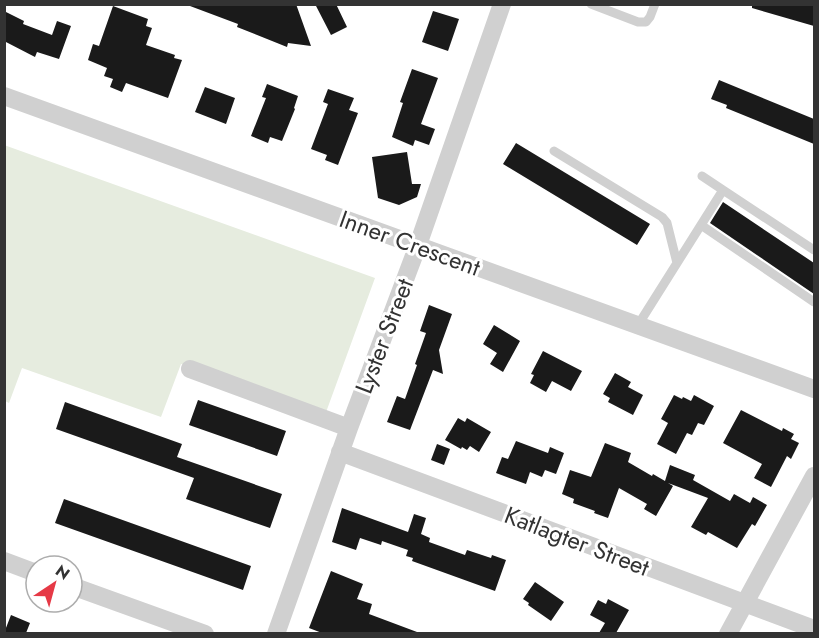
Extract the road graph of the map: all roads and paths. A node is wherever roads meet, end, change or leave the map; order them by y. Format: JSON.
{"nodes":[{"id":1,"x":502,"y":4,"type":"edge"},
{"id":2,"x":591,"y":4,"type":"edge"},
{"id":3,"x":655,"y":4,"type":"edge"},
{"id":4,"x":4,"y":96,"type":"edge"},
{"id":5,"x":554,"y":152,"type":"dead end"},
{"id":6,"x":702,"y":176,"type":"dead end"},
{"id":7,"x":723,"y":190,"type":"junction"},
{"id":8,"x":701,"y":225,"type":"junction"},
{"id":9,"x":418,"y":246,"type":"junction"},
{"id":10,"x":814,"y":250,"type":"edge"},
{"id":11,"x":677,"y":263,"type":"junction"},
{"id":12,"x":814,"y":302,"type":"edge"},
{"id":13,"x":638,"y":325,"type":"junction"},
{"id":14,"x":190,"y":369,"type":"dead end"},
{"id":15,"x":814,"y":390,"type":"edge"},
{"id":16,"x":349,"y":428,"type":"junction"},
{"id":17,"x":340,"y":452,"type":"junction"},
{"id":18,"x":814,"y":476,"type":"edge"},
{"id":19,"x":4,"y":561,"type":"edge"},
{"id":20,"x":24,"y":568,"type":"edge"},
{"id":21,"x":84,"y":590,"type":"edge"},
{"id":22,"x":745,"y":604,"type":"junction"},
{"id":23,"x":814,"y":629,"type":"edge"},
{"id":24,"x":205,"y":633,"type":"edge"},
{"id":25,"x":276,"y":633,"type":"edge"},
{"id":26,"x":728,"y":633,"type":"edge"}],
"edges":[{"from":1,"to":9,"type":"street","name":"Lyster Street"},
{"from":2,"to":3,"type":"lane"},
{"from":4,"to":9,"type":"street","name":"Inner Crescent"},
{"from":5,"to":11,"type":"lane"},
{"from":6,"to":7,"type":"lane"},
{"from":7,"to":8,"type":"lane"},
{"from":7,"to":10,"type":"lane"},
{"from":8,"to":11,"type":"lane"},
{"from":8,"to":12,"type":"lane"},
{"from":9,"to":13,"type":"street","name":"Inner Crescent"},
{"from":9,"to":16,"type":"street","name":"Lyster Street"},
{"from":11,"to":13,"type":"lane"},
{"from":13,"to":15,"type":"street","name":"Inner Crescent"},
{"from":14,"to":16,"type":"street"},
{"from":16,"to":17,"type":"street","name":"Lyster Street"},
{"from":17,"to":22,"type":"street","name":"Katlagter Street"},
{"from":17,"to":25,"type":"street","name":"Lyster Street"},
{"from":18,"to":22,"type":"street"},
{"from":19,"to":20,"type":"street"},
{"from":21,"to":24,"type":"street"},
{"from":22,"to":23,"type":"street","name":"Katlagter Street"},
{"from":22,"to":26,"type":"street"}]}
